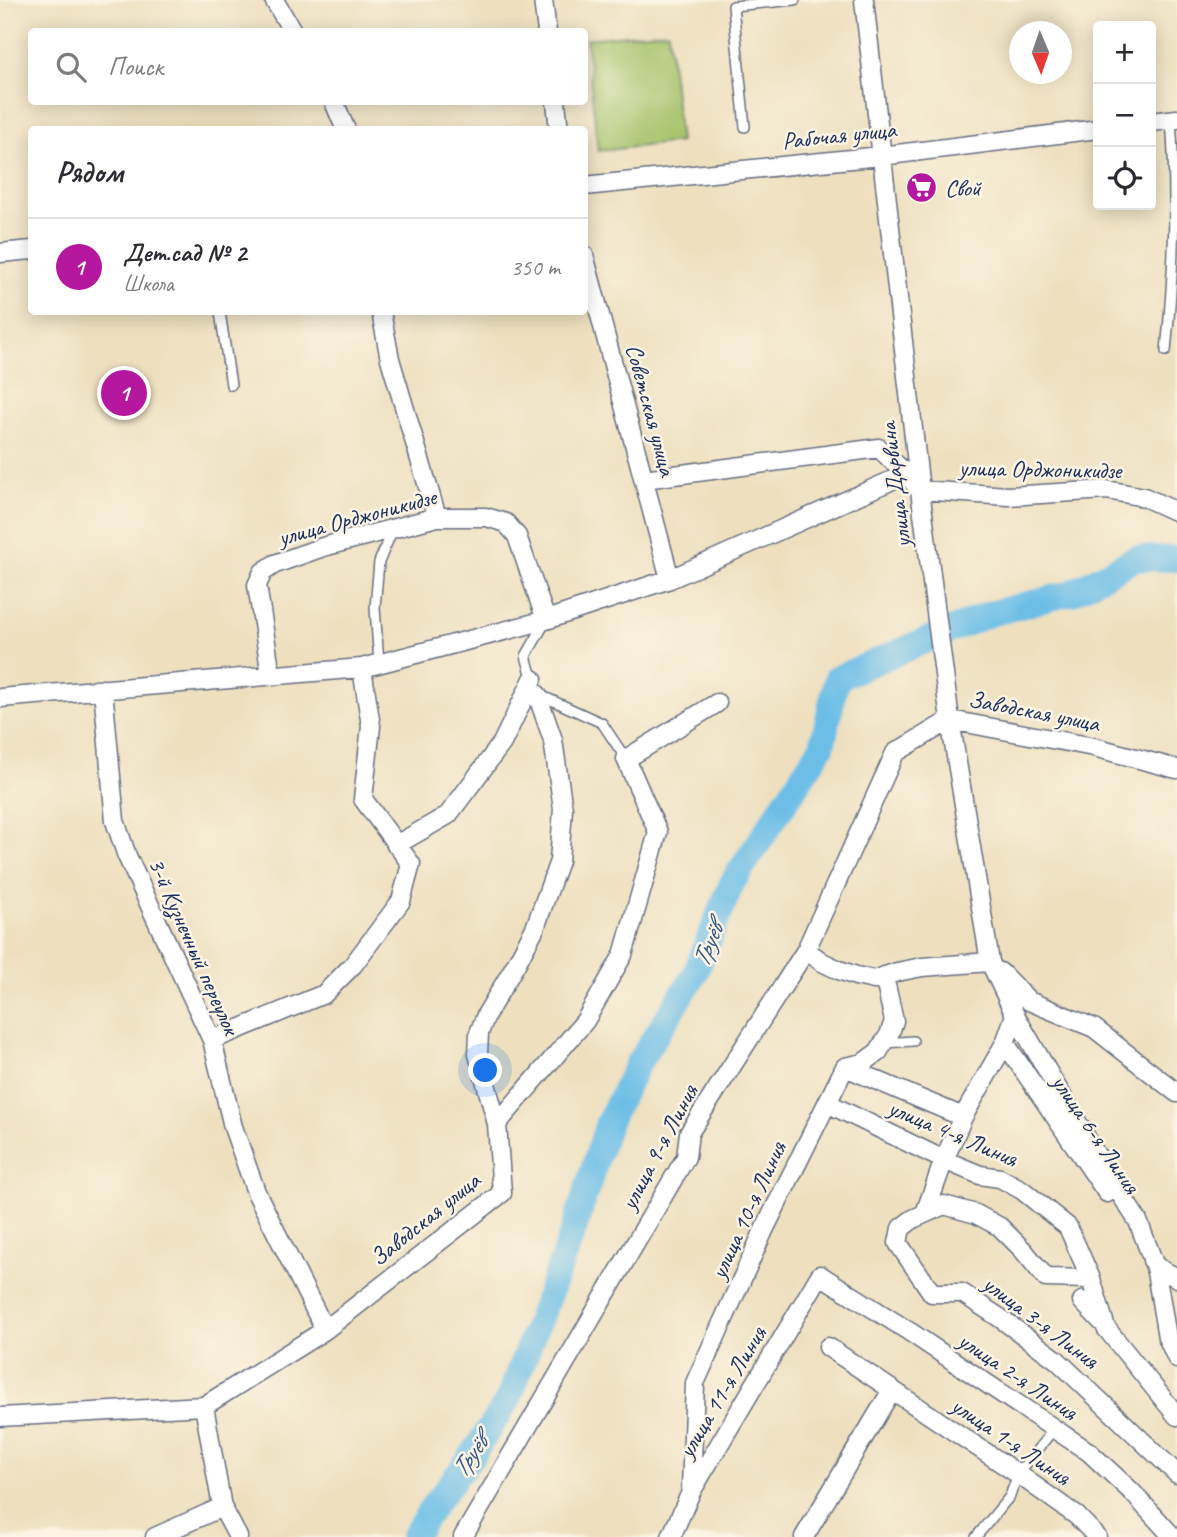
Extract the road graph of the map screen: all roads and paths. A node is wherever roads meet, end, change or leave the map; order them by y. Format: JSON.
{"nodes":[{"id":1,"x":274,"y":0,"type":"edge"},
{"id":2,"x":543,"y":0,"type":"edge"},
{"id":3,"x":795,"y":0,"type":"edge"},
{"id":4,"x":864,"y":0,"type":"edge"},
{"id":5,"x":291,"y":28,"type":"edge"},
{"id":6,"x":546,"y":28,"type":"edge"},
{"id":7,"x":335,"y":105,"type":"edge"},
{"id":8,"x":556,"y":105,"type":"edge"},
{"id":9,"x":1174,"y":119,"type":"edge"},
{"id":10,"x":1156,"y":121,"type":"edge"},
{"id":11,"x":344,"y":126,"type":"edge"},
{"id":12,"x":559,"y":126,"type":"edge"},
{"id":13,"x":745,"y":127,"type":"dead end"},
{"id":14,"x":1093,"y":130,"type":"edge"},
{"id":15,"x":881,"y":156,"type":"junction"},
{"id":16,"x":588,"y":186,"type":"edge"},
{"id":17,"x":28,"y":250,"type":"edge"},
{"id":18,"x":0,"y":253,"type":"edge"},
{"id":19,"x":588,"y":270,"type":"edge"},
{"id":20,"x":220,"y":315,"type":"edge"},
{"id":21,"x":382,"y":315,"type":"edge"},
{"id":22,"x":1166,"y":351,"type":"dead end"},
{"id":23,"x":231,"y":386,"type":"dead end"},
{"id":24,"x":906,"y":474,"type":"junction"},
{"id":25,"x":644,"y":479,"type":"junction"},
{"id":26,"x":920,"y":490,"type":"junction"},
{"id":27,"x":1177,"y":512,"type":"edge"},
{"id":28,"x":437,"y":517,"type":"junction"},
{"id":29,"x":393,"y":529,"type":"junction"},
{"id":30,"x":670,"y":579,"type":"junction"},
{"id":31,"x":546,"y":620,"type":"junction"},
{"id":32,"x":371,"y":666,"type":"junction"},
{"id":33,"x":271,"y":676,"type":"junction"},
{"id":34,"x":535,"y":686,"type":"junction"},
{"id":35,"x":103,"y":689,"type":"junction"},
{"id":36,"x":0,"y":698,"type":"edge"},
{"id":37,"x":717,"y":703,"type":"dead end"},
{"id":38,"x":950,"y":720,"type":"junction"},
{"id":39,"x":626,"y":759,"type":"junction"},
{"id":40,"x":1177,"y":769,"type":"edge"},
{"id":41,"x":396,"y":845,"type":"junction"},
{"id":42,"x":806,"y":950,"type":"junction"},
{"id":43,"x":990,"y":962,"type":"junction"},
{"id":44,"x":884,"y":976,"type":"junction"},
{"id":45,"x":1015,"y":1015,"type":"junction"},
{"id":46,"x":212,"y":1040,"type":"junction"},
{"id":47,"x":913,"y":1041,"type":"dead end"},
{"id":48,"x":884,"y":1043,"type":"junction"},
{"id":49,"x":1005,"y":1043,"type":"junction"},
{"id":50,"x":845,"y":1067,"type":"junction"},
{"id":51,"x":1177,"y":1093,"type":"edge"},
{"id":52,"x":827,"y":1103,"type":"junction"},
{"id":53,"x":963,"y":1117,"type":"junction"},
{"id":54,"x":497,"y":1124,"type":"junction"},
{"id":55,"x":944,"y":1160,"type":"junction"},
{"id":56,"x":925,"y":1213,"type":"junction"},
{"id":57,"x":1155,"y":1266,"type":"junction"},
{"id":58,"x":820,"y":1275,"type":"joint"},
{"id":59,"x":1177,"y":1278,"type":"edge"},
{"id":60,"x":1091,"y":1279,"type":"junction"},
{"id":61,"x":1082,"y":1301,"type":"dead end"},
{"id":62,"x":1106,"y":1328,"type":"junction"},
{"id":63,"x":325,"y":1329,"type":"junction"},
{"id":64,"x":828,"y":1347,"type":"dead end"},
{"id":65,"x":1177,"y":1359,"type":"edge"},
{"id":66,"x":892,"y":1390,"type":"junction"},
{"id":67,"x":204,"y":1406,"type":"junction"},
{"id":68,"x":1177,"y":1416,"type":"edge"},
{"id":69,"x":0,"y":1417,"type":"edge"},
{"id":70,"x":1053,"y":1430,"type":"junction"},
{"id":71,"x":1018,"y":1474,"type":"junction"},
{"id":72,"x":1177,"y":1474,"type":"edge"},
{"id":73,"x":691,"y":1492,"type":"junction"},
{"id":74,"x":222,"y":1507,"type":"junction"},
{"id":75,"x":155,"y":1537,"type":"edge"},
{"id":76,"x":238,"y":1537,"type":"edge"},
{"id":77,"x":463,"y":1537,"type":"edge"},
{"id":78,"x":671,"y":1537,"type":"edge"},
{"id":79,"x":804,"y":1537,"type":"edge"},
{"id":80,"x":976,"y":1537,"type":"edge"},
{"id":81,"x":1097,"y":1537,"type":"edge"},
{"id":82,"x":1173,"y":1537,"type":"edge"}],
"edges":[{"from":1,"to":5,"type":"street"},
{"from":2,"to":6,"type":"street"},
{"from":3,"to":13,"type":"lane"},
{"from":4,"to":15,"type":"street","name":"улица Дарвина"},
{"from":7,"to":11,"type":"street"},
{"from":8,"to":12,"type":"street"},
{"from":9,"to":10,"type":"street"},
{"from":9,"to":22,"type":"lane"},
{"from":14,"to":15,"type":"street","name":"Рабочая улица"},
{"from":15,"to":16,"type":"street","name":"Рабочая улица"},
{"from":15,"to":26,"type":"street","name":"улица Дарвина"},
{"from":17,"to":18,"type":"street"},
{"from":19,"to":25,"type":"street","name":"Советская улица"},
{"from":20,"to":23,"type":"lane"},
{"from":21,"to":28,"type":"street"},
{"from":24,"to":25,"type":"street"},
{"from":24,"to":26,"type":"street"},
{"from":24,"to":30,"type":"street"},
{"from":25,"to":30,"type":"street","name":"Советская улица"},
{"from":26,"to":27,"type":"street","name":"улица Орджоникидзе"},
{"from":26,"to":38,"type":"street","name":"улица Дарвина"},
{"from":28,"to":29,"type":"street","name":"улица Орджоникидзе"},
{"from":28,"to":31,"type":"street","name":"улица Орджоникидзе"},
{"from":29,"to":32,"type":"lane"},
{"from":29,"to":33,"type":"street","name":"улица Орджоникидзе"},
{"from":30,"to":31,"type":"street"},
{"from":31,"to":32,"type":"street"},
{"from":31,"to":34,"type":"lane"},
{"from":32,"to":33,"type":"street"},
{"from":32,"to":41,"type":"street"},
{"from":33,"to":35,"type":"street"},
{"from":34,"to":39,"type":"lane"},
{"from":34,"to":41,"type":"street"},
{"from":34,"to":54,"type":"street"},
{"from":35,"to":36,"type":"street"},
{"from":35,"to":46,"type":"street","name":"3-й Кузнечный переулок"},
{"from":37,"to":39,"type":"street"},
{"from":38,"to":40,"type":"street","name":"Заводская улица"},
{"from":38,"to":42,"type":"street","name":"Заводская улица"},
{"from":38,"to":43,"type":"street","name":"улица Дарвина"},
{"from":39,"to":54,"type":"street"},
{"from":41,"to":46,"type":"street"},
{"from":42,"to":44,"type":"street"},
{"from":42,"to":77,"type":"street","name":"улица 9-я Линия"},
{"from":43,"to":44,"type":"street"},
{"from":43,"to":45,"type":"street","name":"улица Дарвина"},
{"from":43,"to":51,"type":"street"},
{"from":44,"to":48,"type":"street"},
{"from":45,"to":49,"type":"street"},
{"from":45,"to":57,"type":"street","name":"улица Дарвина"},
{"from":46,"to":63,"type":"street","name":"3-й Кузнечный переулок"},
{"from":47,"to":48,"type":"lane"},
{"from":48,"to":50,"type":"street"},
{"from":49,"to":53,"type":"street"},
{"from":49,"to":57,"type":"street","name":"улица 6-я Линия"},
{"from":50,"to":52,"type":"street","name":"улица 10-я Линия"},
{"from":50,"to":53,"type":"street","name":"улица 4-я Линия"},
{"from":52,"to":55,"type":"street","name":"улица 4-я Линия"},
{"from":52,"to":73,"type":"street","name":"улица 10-я Линия"},
{"from":53,"to":55,"type":"street"},
{"from":54,"to":63,"type":"street","name":"Заводская улица"},
{"from":55,"to":56,"type":"street"},
{"from":55,"to":60,"type":"street","name":"улица 4-я Линия"},
{"from":56,"to":60,"type":"street","name":"улица 3-я Линия"},
{"from":56,"to":72,"type":"street","name":"улица 3-я Линия"},
{"from":57,"to":59,"type":"street","name":"улица 6-я Линия"},
{"from":57,"to":65,"type":"street"},
{"from":58,"to":70,"type":"street","name":"улица 2-я Линия"},
{"from":58,"to":73,"type":"street","name":"улица 11-я Линия"},
{"from":60,"to":62,"type":"street","name":"улица 4-я Линия"},
{"from":61,"to":62,"type":"street","name":"улица 4-я Линия"},
{"from":62,"to":68,"type":"street","name":"улица 4-я Линия"},
{"from":63,"to":67,"type":"street","name":"Заводская улица"},
{"from":64,"to":66,"type":"street","name":"улица 1-я Линия"},
{"from":66,"to":71,"type":"street","name":"улица 1-я Линия"},
{"from":66,"to":79,"type":"street"},
{"from":67,"to":69,"type":"street","name":"Заводская улица"},
{"from":67,"to":74,"type":"street"},
{"from":70,"to":71,"type":"lane"},
{"from":70,"to":82,"type":"street","name":"улица 2-я Линия"},
{"from":71,"to":80,"type":"lane"},
{"from":71,"to":81,"type":"street","name":"улица 1-я Линия"},
{"from":73,"to":78,"type":"street","name":"улица 11-я Линия"},
{"from":74,"to":75,"type":"street"},
{"from":74,"to":76,"type":"street"}]}
